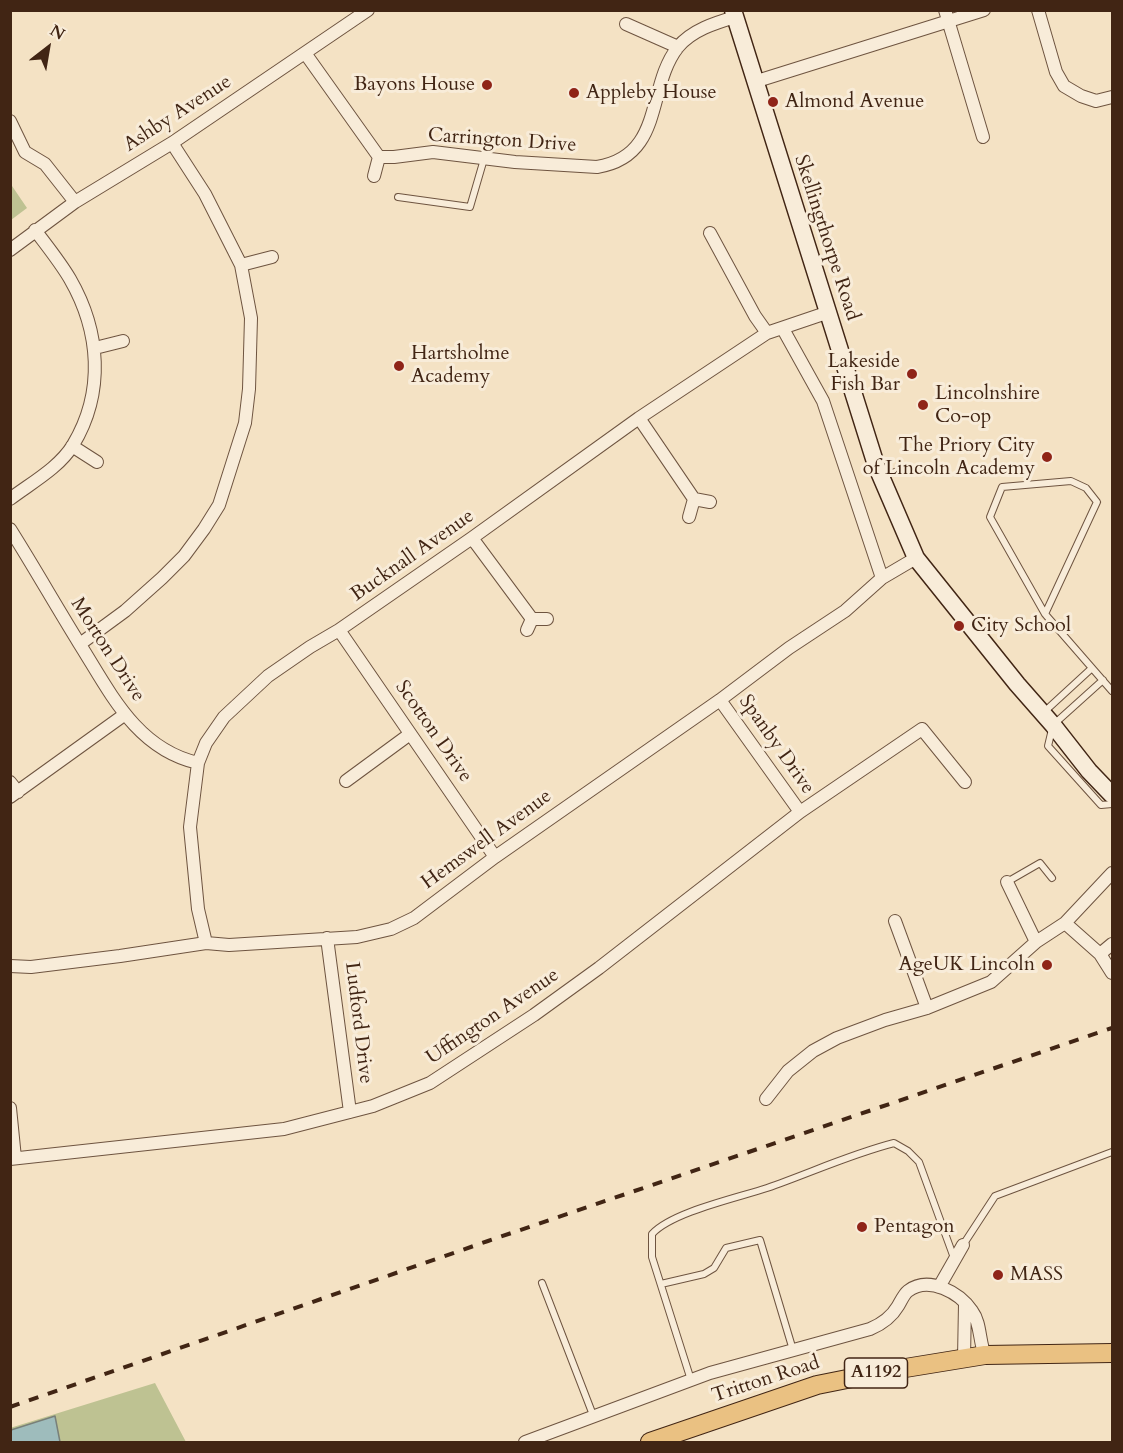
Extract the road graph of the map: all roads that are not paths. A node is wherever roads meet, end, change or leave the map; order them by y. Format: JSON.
{"nodes":[{"id":1,"x":368,"y":10,"type":"edge"},
{"id":2,"x":984,"y":10,"type":"edge"},
{"id":3,"x":1038,"y":10,"type":"edge"},
{"id":4,"x":734,"y":14,"type":"edge"},
{"id":5,"x":947,"y":16,"type":"edge"},
{"id":6,"x":626,"y":24,"type":"dead end"},
{"id":7,"x":678,"y":47,"type":"junction"},
{"id":8,"x":305,"y":53,"type":"junction"},
{"id":9,"x":754,"y":82,"type":"junction"},
{"id":10,"x":1113,"y":97,"type":"edge"},
{"id":11,"x":10,"y":121,"type":"edge"},
{"id":12,"x":982,"y":136,"type":"dead end"},
{"id":13,"x":172,"y":143,"type":"junction"},
{"id":14,"x":379,"y":157,"type":"junction"},
{"id":15,"x":484,"y":158,"type":"junction"},
{"id":16,"x":374,"y":176,"type":"dead end"},
{"id":17,"x":398,"y":197,"type":"dead end"},
{"id":18,"x":75,"y":202,"type":"junction"},
{"id":19,"x":35,"y":230,"type":"junction"},
{"id":20,"x":710,"y":233,"type":"dead end"},
{"id":21,"x":10,"y":250,"type":"edge"},
{"id":22,"x":272,"y":257,"type":"dead end"},
{"id":23,"x":241,"y":265,"type":"junction"},
{"id":24,"x":829,"y":312,"type":"junction"},
{"id":25,"x":783,"y":329,"type":"junction"},
{"id":26,"x":766,"y":333,"type":"junction"},
{"id":27,"x":123,"y":341,"type":"dead end"},
{"id":28,"x":94,"y":348,"type":"junction"},
{"id":29,"x":639,"y":418,"type":"junction"},
{"id":30,"x":72,"y":446,"type":"junction"},
{"id":31,"x":97,"y":462,"type":"dead end"},
{"id":32,"x":898,"y":471,"type":"dead end"},
{"id":33,"x":881,"y":476,"type":"junction"},
{"id":34,"x":10,"y":499,"type":"edge"},
{"id":35,"x":694,"y":500,"type":"junction"},
{"id":36,"x":710,"y":502,"type":"dead end"},
{"id":37,"x":689,"y":517,"type":"dead end"},
{"id":38,"x":10,"y":530,"type":"edge"},
{"id":39,"x":472,"y":538,"type":"junction"},
{"id":40,"x":916,"y":558,"type":"junction"},
{"id":41,"x":882,"y":578,"type":"junction"},
{"id":42,"x":1045,"y":615,"type":"junction"},
{"id":43,"x":546,"y":619,"type":"dead end"},
{"id":44,"x":339,"y":630,"type":"junction"},
{"id":45,"x":80,"y":644,"type":"junction"},
{"id":46,"x":1092,"y":668,"type":"junction"},
{"id":47,"x":1103,"y":680,"type":"junction"},
{"id":48,"x":1113,"y":691,"type":"edge"},
{"id":49,"x":720,"y":700,"type":"junction"},
{"id":50,"x":124,"y":714,"type":"junction"},
{"id":51,"x":1048,"y":719,"type":"junction"},
{"id":52,"x":411,"y":734,"type":"junction"},
{"id":53,"x":198,"y":763,"type":"junction"},
{"id":54,"x":346,"y":781,"type":"dead end"},
{"id":55,"x":965,"y":782,"type":"dead end"},
{"id":56,"x":13,"y":790,"type":"edge"},
{"id":57,"x":1113,"y":795,"type":"edge"},
{"id":58,"x":1113,"y":804,"type":"edge"},
{"id":59,"x":800,"y":812,"type":"junction"},
{"id":60,"x":495,"y":857,"type":"junction"},
{"id":61,"x":1113,"y":873,"type":"edge"},
{"id":62,"x":1052,"y":878,"type":"dead end"},
{"id":63,"x":1007,"y":882,"type":"joint"},
{"id":64,"x":896,"y":921,"type":"dead end"},
{"id":65,"x":1065,"y":923,"type":"junction"},
{"id":66,"x":327,"y":938,"type":"junction"},
{"id":67,"x":1036,"y":942,"type":"junction"},
{"id":68,"x":206,"y":943,"type":"junction"},
{"id":69,"x":1113,"y":944,"type":"edge"},
{"id":70,"x":1100,"y":954,"type":"junction"},
{"id":71,"x":10,"y":966,"type":"edge"},
{"id":72,"x":1113,"y":973,"type":"edge"},
{"id":73,"x":927,"y":1008,"type":"junction"},
{"id":74,"x":766,"y":1099,"type":"dead end"},
{"id":75,"x":10,"y":1108,"type":"edge"},
{"id":76,"x":350,"y":1112,"type":"junction"},
{"id":77,"x":1113,"y":1152,"type":"edge"},
{"id":78,"x":13,"y":1158,"type":"edge"},
{"id":79,"x":963,"y":1245,"type":"joint"},
{"id":80,"x":955,"y":1261,"type":"junction"},
{"id":81,"x":542,"y":1283,"type":"dead end"},
{"id":82,"x":661,"y":1284,"type":"junction"},
{"id":83,"x":939,"y":1287,"type":"junction"},
{"id":84,"x":965,"y":1304,"type":"junction"},
{"id":85,"x":793,"y":1350,"type":"junction"},
{"id":86,"x":1113,"y":1353,"type":"edge"},
{"id":87,"x":985,"y":1355,"type":"junction"},
{"id":88,"x":964,"y":1358,"type":"junction"},
{"id":89,"x":691,"y":1380,"type":"junction"},
{"id":90,"x":593,"y":1415,"type":"junction"},
{"id":91,"x":525,"y":1443,"type":"edge"},
{"id":92,"x":650,"y":1443,"type":"edge"}],
"edges":[{"from":1,"to":8,"type":"street","name":"Ashby Avenue"},
{"from":2,"to":5,"type":"street"},
{"from":3,"to":10,"type":"street"},
{"from":4,"to":7,"type":"street","name":"Carrington Drive"},
{"from":4,"to":9,"type":"main road","name":"Skellingthorpe Road"},
{"from":5,"to":9,"type":"street"},
{"from":5,"to":12,"type":"street"},
{"from":6,"to":7,"type":"street"},
{"from":7,"to":15,"type":"street","name":"Carrington Drive"},
{"from":8,"to":13,"type":"street","name":"Ashby Avenue"},
{"from":8,"to":14,"type":"street"},
{"from":9,"to":24,"type":"main road","name":"Skellingthorpe Road"},
{"from":11,"to":18,"type":"street"},
{"from":13,"to":18,"type":"street","name":"Ashby Avenue"},
{"from":13,"to":23,"type":"street"},
{"from":14,"to":15,"type":"street","name":"Carrington Drive"},
{"from":14,"to":16,"type":"street"},
{"from":15,"to":17,"type":"lane"},
{"from":18,"to":19,"type":"street","name":"Ashby Avenue"},
{"from":19,"to":21,"type":"street","name":"Ashby Avenue"},
{"from":19,"to":28,"type":"street"},
{"from":20,"to":26,"type":"street"},
{"from":22,"to":23,"type":"street"},
{"from":23,"to":45,"type":"street"},
{"from":24,"to":25,"type":"street","name":"Bucknall Avenue"},
{"from":24,"to":33,"type":"main road","name":"Skellingthorpe Road"},
{"from":25,"to":26,"type":"street","name":"Bucknall Avenue"},
{"from":25,"to":41,"type":"street"},
{"from":26,"to":29,"type":"street","name":"Bucknall Avenue"},
{"from":27,"to":28,"type":"street"},
{"from":28,"to":30,"type":"street"},
{"from":29,"to":35,"type":"street"},
{"from":29,"to":39,"type":"street","name":"Bucknall Avenue"},
{"from":30,"to":31,"type":"street"},
{"from":30,"to":34,"type":"street"},
{"from":32,"to":33,"type":"lane"},
{"from":33,"to":40,"type":"main road","name":"Skellingthorpe Road"},
{"from":35,"to":36,"type":"street"},
{"from":35,"to":37,"type":"street"},
{"from":38,"to":45,"type":"street","name":"Morton Drive"},
{"from":39,"to":43,"type":"street"},
{"from":39,"to":44,"type":"street","name":"Bucknall Avenue"},
{"from":40,"to":41,"type":"street","name":"Hemswell Avenue"},
{"from":40,"to":51,"type":"main road","name":"Skellingthorpe Road"},
{"from":41,"to":49,"type":"street","name":"Hemswell Avenue"},
{"from":42,"to":42,"type":"lane"},
{"from":42,"to":46,"type":"lane"},
{"from":44,"to":52,"type":"street","name":"Scotton Drive"},
{"from":44,"to":53,"type":"street","name":"Bucknall Avenue"},
{"from":45,"to":50,"type":"street","name":"Morton Drive"},
{"from":46,"to":47,"type":"lane"},
{"from":46,"to":51,"type":"lane"},
{"from":47,"to":48,"type":"lane"},
{"from":47,"to":51,"type":"lane"},
{"from":49,"to":59,"type":"street","name":"Spanby Drive"},
{"from":49,"to":60,"type":"street","name":"Hemswell Avenue"},
{"from":50,"to":53,"type":"street","name":"Morton Drive"},
{"from":50,"to":56,"type":"street"},
{"from":51,"to":57,"type":"main road","name":"Skellingthorpe Road"},
{"from":51,"to":58,"type":"lane"},
{"from":52,"to":54,"type":"street"},
{"from":52,"to":60,"type":"street","name":"Scotton Drive"},
{"from":53,"to":68,"type":"street","name":"Bucknall Avenue"},
{"from":55,"to":59,"type":"street","name":"Uffington Avenue"},
{"from":59,"to":76,"type":"street","name":"Uffington Avenue"},
{"from":60,"to":66,"type":"street","name":"Hemswell Avenue"},
{"from":61,"to":65,"type":"street"},
{"from":62,"to":63,"type":"lane"},
{"from":63,"to":67,"type":"street"},
{"from":64,"to":73,"type":"street"},
{"from":65,"to":67,"type":"street"},
{"from":65,"to":70,"type":"street"},
{"from":66,"to":68,"type":"street","name":"Hemswell Avenue"},
{"from":66,"to":76,"type":"street","name":"Ludford Drive"},
{"from":67,"to":73,"type":"street"},
{"from":68,"to":71,"type":"street","name":"Hemswell Avenue"},
{"from":69,"to":70,"type":"street"},
{"from":70,"to":72,"type":"street"},
{"from":73,"to":74,"type":"street"},
{"from":75,"to":78,"type":"street"},
{"from":76,"to":78,"type":"street","name":"Uffington Avenue"},
{"from":77,"to":79,"type":"lane"},
{"from":79,"to":80,"type":"street"},
{"from":80,"to":82,"type":"lane"},
{"from":80,"to":83,"type":"street"},
{"from":81,"to":90,"type":"lane"},
{"from":82,"to":85,"type":"lane"},
{"from":82,"to":89,"type":"lane"},
{"from":83,"to":84,"type":"street"},
{"from":83,"to":85,"type":"street"},
{"from":84,"to":87,"type":"street"},
{"from":84,"to":88,"type":"street"},
{"from":85,"to":89,"type":"street"},
{"from":86,"to":87,"type":"main road","name":"Tritton Road","number":"A1192"},
{"from":87,"to":88,"type":"main road","name":"Tritton Road","number":"A1192"},
{"from":88,"to":92,"type":"main road","name":"Tritton Road","number":"A1192"},
{"from":89,"to":90,"type":"street"},
{"from":90,"to":91,"type":"street"}]}
